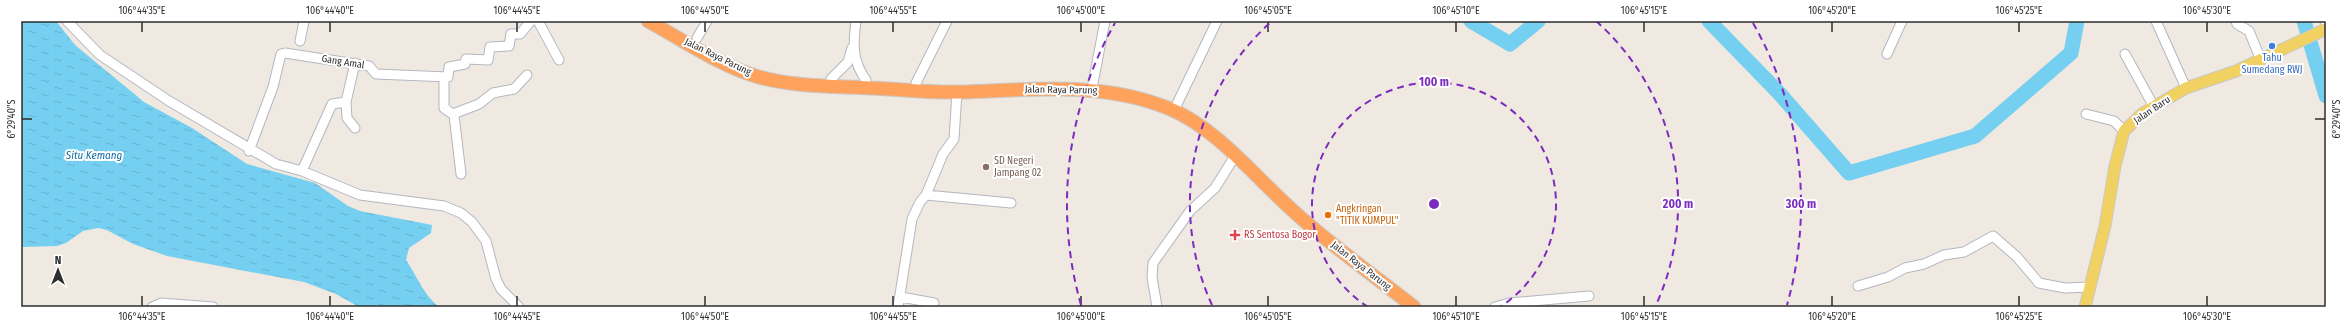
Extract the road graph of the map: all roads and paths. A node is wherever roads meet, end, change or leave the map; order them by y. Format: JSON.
{"nodes":[{"id":1,"x":68,"y":21,"type":"edge"},
{"id":2,"x":304,"y":21,"type":"edge"},
{"id":3,"x":531,"y":21,"type":"edge"},
{"id":4,"x":538,"y":21,"type":"edge"},
{"id":5,"x":648,"y":21,"type":"edge"},
{"id":6,"x":665,"y":21,"type":"edge"},
{"id":7,"x":707,"y":21,"type":"edge"},
{"id":8,"x":856,"y":21,"type":"edge"},
{"id":9,"x":947,"y":21,"type":"edge"},
{"id":10,"x":1105,"y":21,"type":"edge"},
{"id":11,"x":1217,"y":21,"type":"edge"},
{"id":12,"x":1902,"y":21,"type":"edge"},
{"id":13,"x":2156,"y":21,"type":"edge"},
{"id":14,"x":2236,"y":21,"type":"edge"},
{"id":15,"x":2326,"y":29,"type":"edge"},
{"id":16,"x":697,"y":38,"type":"junction"},
{"id":17,"x":300,"y":41,"type":"dead end"},
{"id":18,"x":853,"y":46,"type":"junction"},
{"id":19,"x":1888,"y":54,"type":"dead end"},
{"id":20,"x":2125,"y":54,"type":"dead end"},
{"id":21,"x":559,"y":60,"type":"dead end"},
{"id":22,"x":2260,"y":60,"type":"junction"},
{"id":23,"x":355,"y":63,"type":"junction"},
{"id":24,"x":527,"y":75,"type":"dead end"},
{"id":25,"x":444,"y":77,"type":"junction"},
{"id":26,"x":831,"y":79,"type":"junction"},
{"id":27,"x":866,"y":80,"type":"junction"},
{"id":28,"x":916,"y":83,"type":"junction"},
{"id":29,"x":1093,"y":83,"type":"junction"},
{"id":30,"x":2184,"y":89,"type":"junction"},
{"id":31,"x":957,"y":92,"type":"junction"},
{"id":32,"x":346,"y":102,"type":"junction"},
{"id":33,"x":2159,"y":104,"type":"junction"},
{"id":34,"x":1176,"y":106,"type":"junction"},
{"id":35,"x":453,"y":114,"type":"junction"},
{"id":36,"x":2086,"y":114,"type":"dead end"},
{"id":37,"x":355,"y":128,"type":"dead end"},
{"id":38,"x":2124,"y":131,"type":"junction"},
{"id":39,"x":249,"y":151,"type":"junction"},
{"id":40,"x":1235,"y":156,"type":"junction"},
{"id":41,"x":302,"y":171,"type":"junction"},
{"id":42,"x":460,"y":174,"type":"dead end"},
{"id":43,"x":1278,"y":192,"type":"junction"},
{"id":44,"x":926,"y":195,"type":"junction"},
{"id":45,"x":1011,"y":203,"type":"dead end"},
{"id":46,"x":1858,"y":286,"type":"dead end"},
{"id":47,"x":2090,"y":287,"type":"junction"},
{"id":48,"x":1589,"y":296,"type":"dead end"},
{"id":49,"x":901,"y":297,"type":"junction"},
{"id":50,"x":934,"y":303,"type":"dead end"},
{"id":51,"x":152,"y":307,"type":"edge"},
{"id":52,"x":213,"y":307,"type":"edge"},
{"id":53,"x":519,"y":307,"type":"edge"},
{"id":54,"x":898,"y":307,"type":"edge"},
{"id":55,"x":1157,"y":307,"type":"edge"},
{"id":56,"x":1414,"y":307,"type":"edge"},
{"id":57,"x":1424,"y":307,"type":"edge"},
{"id":58,"x":1495,"y":307,"type":"edge"},
{"id":59,"x":2085,"y":307,"type":"edge"}],
"edges":[{"from":1,"to":39,"type":"street"},
{"from":2,"to":17,"type":"street"},
{"from":3,"to":25,"type":"street"},
{"from":4,"to":21,"type":"street"},
{"from":5,"to":31,"type":"highway","name":"Jalan Raya Parung"},
{"from":6,"to":16,"type":"highway","name":"Jalan Raya Parung"},
{"from":7,"to":16,"type":"street"},
{"from":8,"to":18,"type":"street"},
{"from":9,"to":28,"type":"street"},
{"from":10,"to":29,"type":"street"},
{"from":11,"to":34,"type":"street"},
{"from":12,"to":19,"type":"street"},
{"from":13,"to":30,"type":"street"},
{"from":14,"to":22,"type":"street"},
{"from":15,"to":22,"type":"main road","name":"Jalan Baru"},
{"from":16,"to":26,"type":"highway","name":"Jalan Raya Parung"},
{"from":18,"to":26,"type":"street"},
{"from":18,"to":27,"type":"street"},
{"from":20,"to":33,"type":"street"},
{"from":22,"to":30,"type":"main road","name":"Jalan Baru"},
{"from":23,"to":25,"type":"street","name":"Gang Amal"},
{"from":23,"to":32,"type":"street"},
{"from":23,"to":39,"type":"street","name":"Gang Amal"},
{"from":24,"to":35,"type":"street"},
{"from":25,"to":35,"type":"street"},
{"from":26,"to":27,"type":"highway","name":"Jalan Raya Parung"},
{"from":27,"to":28,"type":"highway","name":"Jalan Raya Parung"},
{"from":28,"to":29,"type":"highway","name":"Jalan Raya Parung"},
{"from":29,"to":34,"type":"highway","name":"Jalan Raya Parung"},
{"from":30,"to":33,"type":"main road","name":"Jalan Baru"},
{"from":31,"to":40,"type":"highway","name":"Jalan Raya Parung"},
{"from":31,"to":44,"type":"street"},
{"from":32,"to":37,"type":"street"},
{"from":32,"to":41,"type":"street"},
{"from":33,"to":38,"type":"main road","name":"Jalan Baru"},
{"from":34,"to":43,"type":"highway","name":"Jalan Raya Parung"},
{"from":35,"to":42,"type":"street"},
{"from":36,"to":38,"type":"street"},
{"from":38,"to":47,"type":"main road","name":"Jalan Baru"},
{"from":39,"to":41,"type":"street"},
{"from":40,"to":43,"type":"highway","name":"Jalan Raya Parung"},
{"from":40,"to":55,"type":"street"},
{"from":41,"to":53,"type":"street"},
{"from":43,"to":56,"type":"highway","name":"Jalan Raya Parung"},
{"from":43,"to":57,"type":"highway","name":"Jalan Raya Parung"},
{"from":44,"to":45,"type":"street"},
{"from":44,"to":49,"type":"street"},
{"from":46,"to":47,"type":"street"},
{"from":47,"to":59,"type":"main road","name":"Jalan Baru"},
{"from":48,"to":58,"type":"street"},
{"from":49,"to":50,"type":"street"},
{"from":49,"to":54,"type":"street"},
{"from":51,"to":52,"type":"street"}]}
